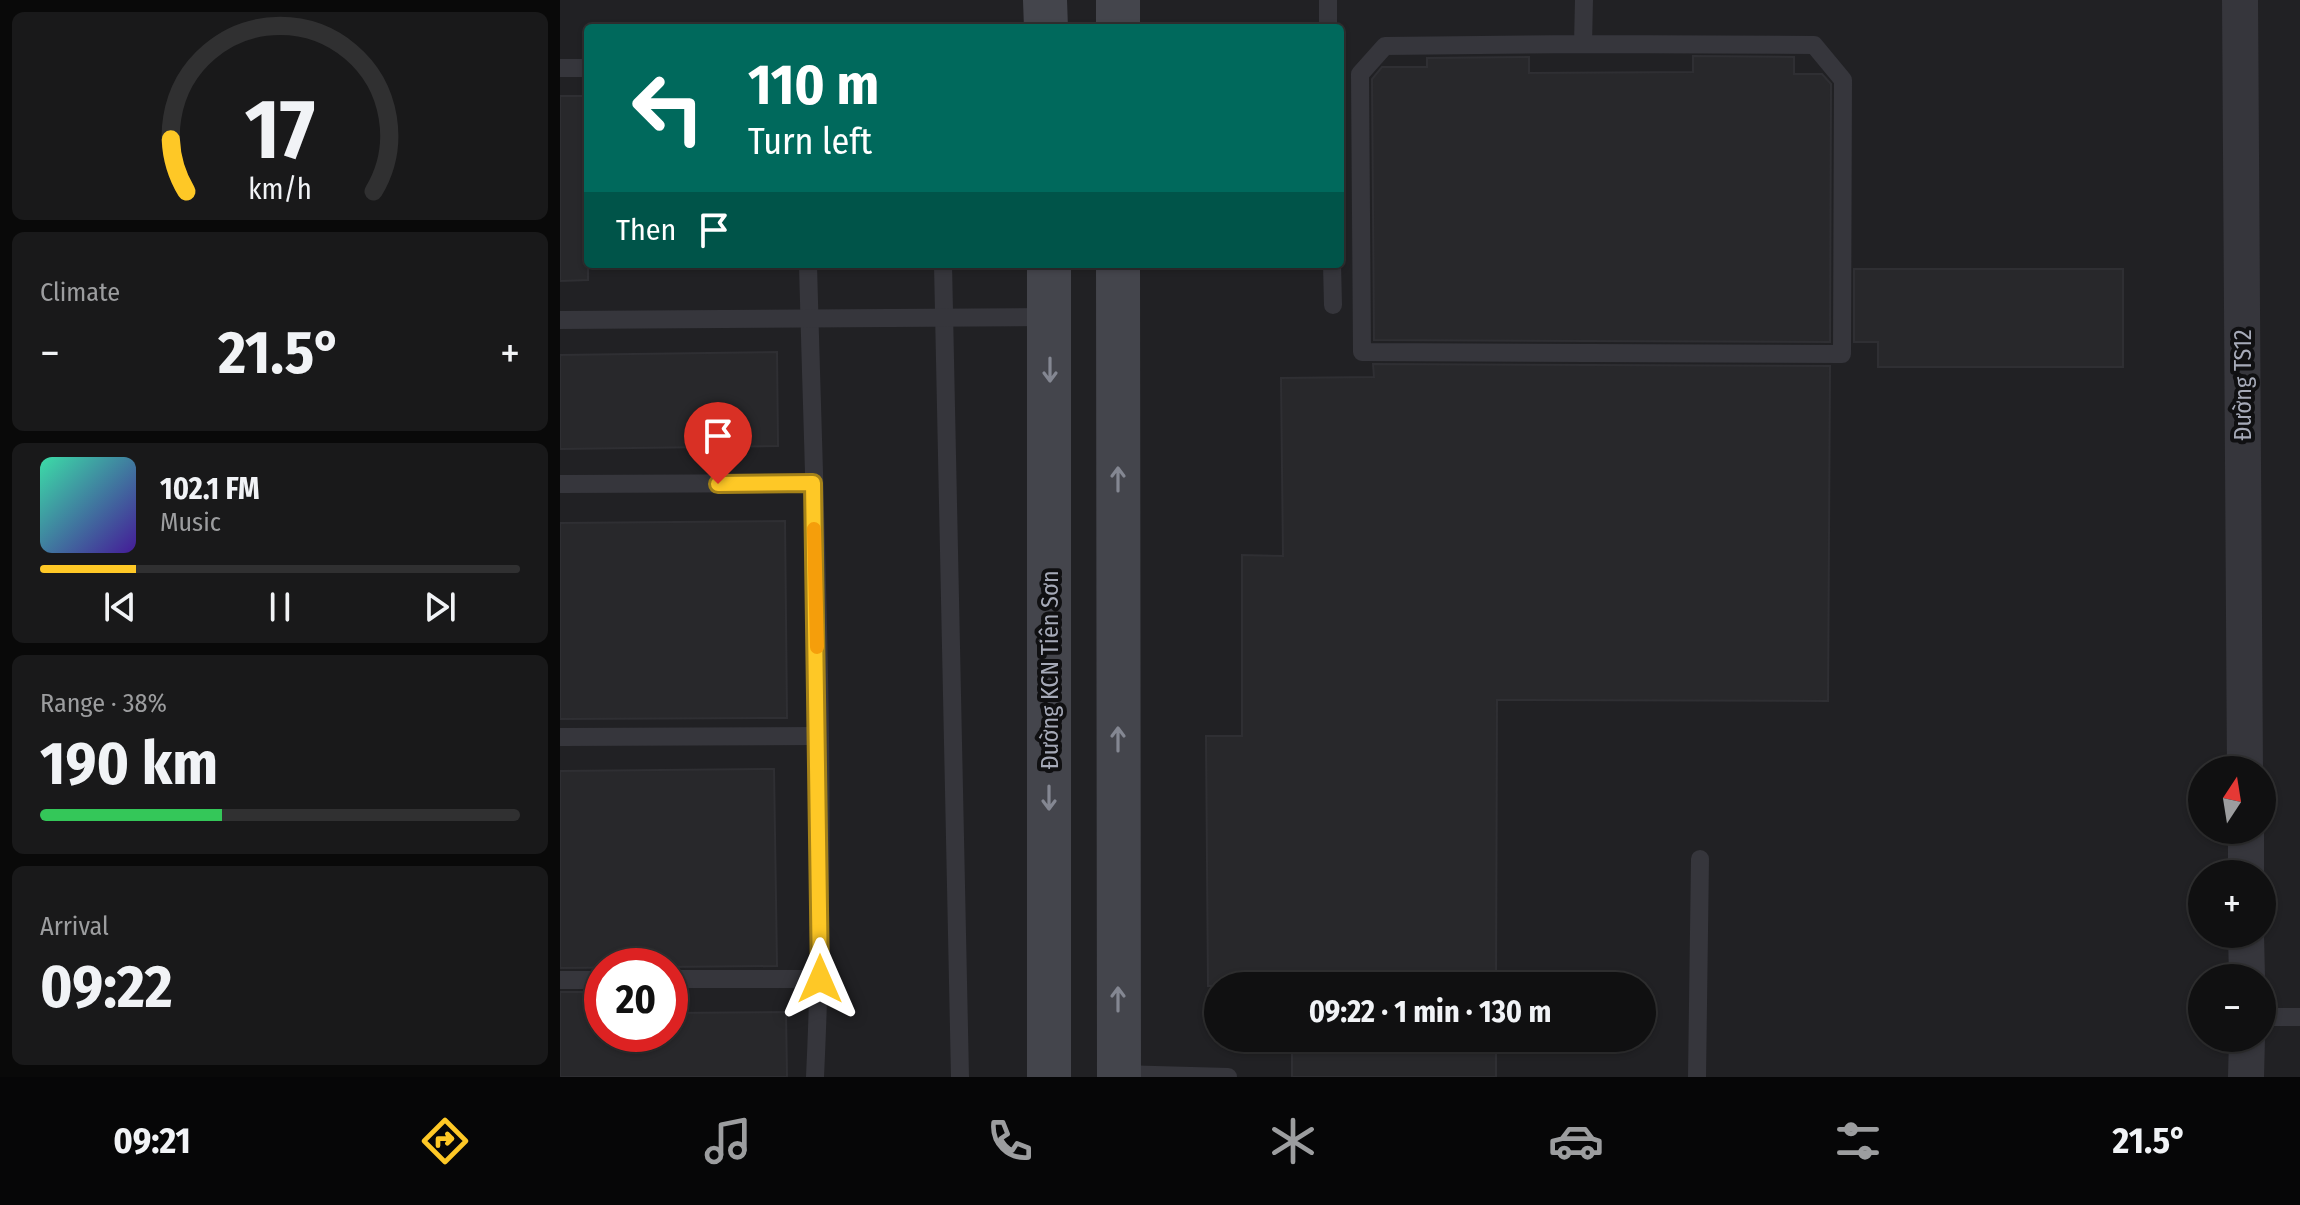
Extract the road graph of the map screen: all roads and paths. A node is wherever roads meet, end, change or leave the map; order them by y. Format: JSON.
{"nodes":[{"id":1,"x":1045,"y":0,"type":"edge"},
{"id":2,"x":1118,"y":0,"type":"edge"},
{"id":3,"x":1328,"y":0,"type":"edge"},
{"id":4,"x":1584,"y":0,"type":"edge"},
{"id":5,"x":2240,"y":0,"type":"edge"},
{"id":6,"x":1046,"y":24,"type":"edge"},
{"id":7,"x":1118,"y":24,"type":"edge"},
{"id":8,"x":1328,"y":24,"type":"edge"},
{"id":9,"x":1583,"y":44,"type":"junction"},
{"id":10,"x":560,"y":68,"type":"edge"},
{"id":11,"x":584,"y":68,"type":"edge"},
{"id":12,"x":808,"y":268,"type":"edge"},
{"id":13,"x":943,"y":268,"type":"edge"},
{"id":14,"x":1049,"y":268,"type":"edge"},
{"id":15,"x":1118,"y":268,"type":"edge"},
{"id":16,"x":1332,"y":268,"type":"edge"},
{"id":17,"x":1333,"y":305,"type":"dead end"},
{"id":18,"x":809,"y":317,"type":"junction"},
{"id":19,"x":944,"y":317,"type":"junction"},
{"id":20,"x":1050,"y":317,"type":"junction"},
{"id":21,"x":560,"y":320,"type":"edge"},
{"id":22,"x":813,"y":483,"type":"junction"},
{"id":23,"x":560,"y":484,"type":"edge"},
{"id":24,"x":819,"y":736,"type":"junction"},
{"id":25,"x":560,"y":737,"type":"edge"},
{"id":26,"x":2245,"y":756,"type":"edge"},
{"id":27,"x":1700,"y":859,"type":"dead end"},
{"id":28,"x":688,"y":979,"type":"edge"},
{"id":29,"x":820,"y":979,"type":"junction"},
{"id":30,"x":560,"y":980,"type":"edge"},
{"id":31,"x":584,"y":980,"type":"edge"},
{"id":32,"x":2276,"y":1017,"type":"edge"},
{"id":33,"x":2300,"y":1017,"type":"edge"},
{"id":34,"x":2247,"y":1052,"type":"edge"},
{"id":35,"x":1119,"y":1075,"type":"edge"},
{"id":36,"x":815,"y":1077,"type":"edge"},
{"id":37,"x":960,"y":1077,"type":"edge"},
{"id":38,"x":1049,"y":1077,"type":"edge"},
{"id":39,"x":1228,"y":1077,"type":"edge"},
{"id":40,"x":1697,"y":1077,"type":"edge"},
{"id":41,"x":2246,"y":1077,"type":"edge"}],
"edges":[{"from":1,"to":6,"type":"main road"},
{"from":2,"to":7,"type":"main road"},
{"from":3,"to":8,"type":"lane"},
{"from":4,"to":9,"type":"lane"},
{"from":5,"to":26,"type":"street","name":"Đường TS12"},
{"from":9,"to":9,"type":"lane"},
{"from":10,"to":11,"type":"lane"},
{"from":12,"to":18,"type":"lane"},
{"from":13,"to":19,"type":"lane"},
{"from":14,"to":20,"type":"main road","name":"Đường KCN Tiên Sơn"},
{"from":35,"to":15,"type":"main road","one_way":true},
{"from":16,"to":17,"type":"lane"},
{"from":18,"to":19,"type":"lane"},
{"from":18,"to":21,"type":"lane"},
{"from":18,"to":22,"type":"lane"},
{"from":19,"to":20,"type":"lane"},
{"from":19,"to":37,"type":"lane"},
{"from":20,"to":38,"type":"main road","name":"Đường KCN Tiên Sơn","one_way":true},
{"from":22,"to":23,"type":"lane"},
{"from":22,"to":24,"type":"lane"},
{"from":24,"to":25,"type":"lane"},
{"from":24,"to":29,"type":"lane"},
{"from":27,"to":40,"type":"lane"},
{"from":28,"to":29,"type":"lane"},
{"from":29,"to":36,"type":"lane"},
{"from":30,"to":31,"type":"lane"},
{"from":32,"to":33,"type":"lane"},
{"from":34,"to":41,"type":"street"},
{"from":35,"to":39,"type":"lane"}]}
